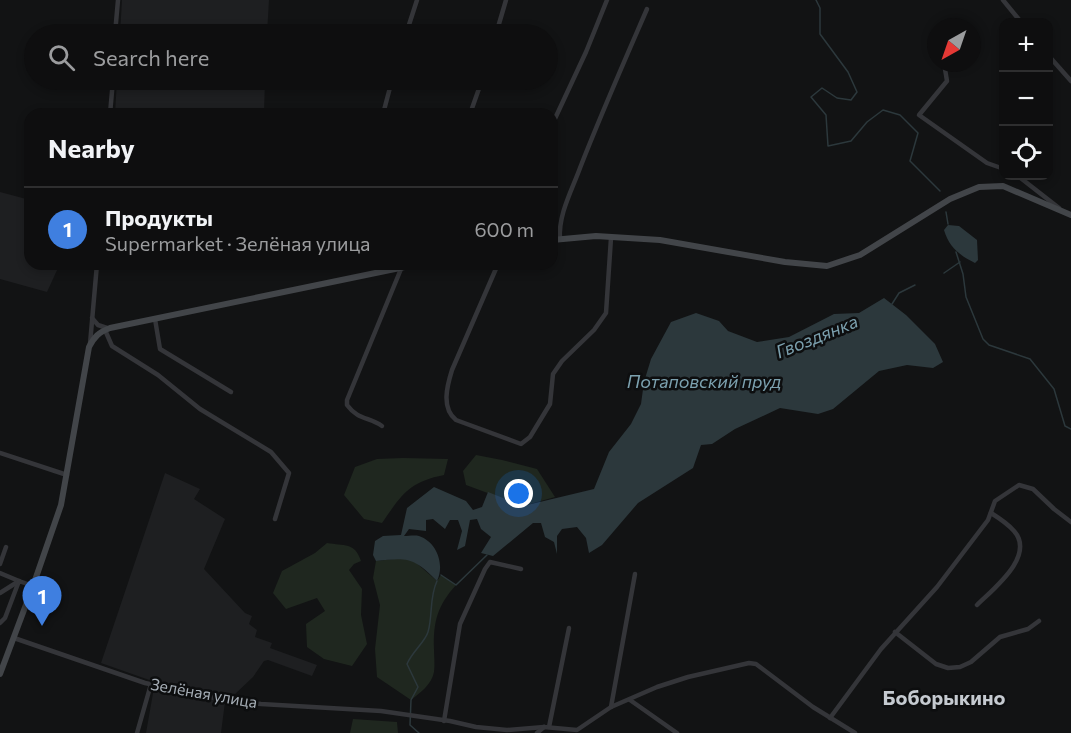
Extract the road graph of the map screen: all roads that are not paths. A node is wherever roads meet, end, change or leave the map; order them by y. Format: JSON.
{"nodes":[{"id":1,"x":118,"y":0,"type":"edge"},
{"id":2,"x":417,"y":0,"type":"edge"},
{"id":3,"x":506,"y":0,"type":"edge"},
{"id":4,"x":607,"y":0,"type":"edge"},
{"id":5,"x":1004,"y":0,"type":"edge"},
{"id":6,"x":647,"y":9,"type":"dead end"},
{"id":7,"x":1018,"y":18,"type":"edge"},
{"id":8,"x":116,"y":24,"type":"edge"},
{"id":9,"x":409,"y":24,"type":"edge"},
{"id":10,"x":499,"y":24,"type":"edge"},
{"id":11,"x":1053,"y":61,"type":"edge"},
{"id":12,"x":946,"y":72,"type":"edge"},
{"id":13,"x":1071,"y":81,"type":"edge"},
{"id":14,"x":112,"y":90,"type":"edge"},
{"id":15,"x":389,"y":90,"type":"edge"},
{"id":16,"x":478,"y":90,"type":"edge"},
{"id":17,"x":111,"y":108,"type":"edge"},
{"id":18,"x":384,"y":108,"type":"edge"},
{"id":19,"x":472,"y":108,"type":"edge"},
{"id":20,"x":558,"y":112,"type":"edge"},
{"id":21,"x":999,"y":167,"type":"edge"},
{"id":22,"x":1023,"y":180,"type":"edge"},
{"id":23,"x":1063,"y":212,"type":"junction"},
{"id":24,"x":1071,"y":215,"type":"edge"},
{"id":25,"x":611,"y":238,"type":"junction"},
{"id":26,"x":560,"y":239,"type":"joint"},
{"id":27,"x":96,"y":270,"type":"edge"},
{"id":28,"x":392,"y":270,"type":"edge"},
{"id":29,"x":400,"y":270,"type":"edge"},
{"id":30,"x":495,"y":270,"type":"edge"},
{"id":31,"x":92,"y":317,"type":"junction"},
{"id":32,"x":155,"y":319,"type":"junction"},
{"id":33,"x":107,"y":329,"type":"junction"},
{"id":34,"x":90,"y":347,"type":"junction"},
{"id":35,"x":231,"y":392,"type":"dead end"},
{"id":36,"x":382,"y":426,"type":"dead end"},
{"id":37,"x":0,"y":453,"type":"edge"},
{"id":38,"x":67,"y":475,"type":"junction"},
{"id":39,"x":991,"y":513,"type":"junction"},
{"id":40,"x":275,"y":519,"type":"dead end"},
{"id":41,"x":1071,"y":522,"type":"edge"},
{"id":42,"x":6,"y":547,"type":"dead end"},
{"id":43,"x":0,"y":564,"type":"edge"},
{"id":44,"x":521,"y":569,"type":"dead end"},
{"id":45,"x":0,"y":573,"type":"edge"},
{"id":46,"x":635,"y":574,"type":"dead end"},
{"id":47,"x":19,"y":581,"type":"junction"},
{"id":48,"x":33,"y":586,"type":"junction"},
{"id":49,"x":0,"y":593,"type":"edge"},
{"id":50,"x":977,"y":605,"type":"dead end"},
{"id":51,"x":1039,"y":621,"type":"dead end"},
{"id":52,"x":0,"y":623,"type":"edge"},
{"id":53,"x":569,"y":628,"type":"dead end"},
{"id":54,"x":895,"y":632,"type":"junction"},
{"id":55,"x":14,"y":638,"type":"junction"},
{"id":56,"x":2,"y":666,"type":"edge"},
{"id":57,"x":0,"y":674,"type":"edge"},
{"id":58,"x":152,"y":684,"type":"junction"},
{"id":59,"x":630,"y":700,"type":"junction"},
{"id":60,"x":611,"y":707,"type":"junction"},
{"id":61,"x":830,"y":718,"type":"junction"},
{"id":62,"x":444,"y":721,"type":"junction"},
{"id":63,"x":546,"y":727,"type":"junction"},
{"id":64,"x":579,"y":731,"type":"edge"},
{"id":65,"x":137,"y":733,"type":"edge"},
{"id":66,"x":537,"y":733,"type":"edge"},
{"id":67,"x":677,"y":733,"type":"edge"},
{"id":68,"x":855,"y":733,"type":"edge"}],
"edges":[{"from":1,"to":8,"type":"street"},
{"from":2,"to":9,"type":"street"},
{"from":3,"to":10,"type":"street"},
{"from":4,"to":20,"type":"street"},
{"from":5,"to":7,"type":"street"},
{"from":6,"to":26,"type":"street"},
{"from":11,"to":13,"type":"street"},
{"from":12,"to":21,"type":"street"},
{"from":14,"to":17,"type":"street"},
{"from":15,"to":18,"type":"street"},
{"from":16,"to":19,"type":"street"},
{"from":22,"to":23,"type":"street"},
{"from":23,"to":24,"type":"main road"},
{"from":23,"to":25,"type":"main road"},
{"from":25,"to":26,"type":"main road"},
{"from":25,"to":30,"type":"street"},
{"from":27,"to":31,"type":"street"},
{"from":28,"to":32,"type":"main road"},
{"from":29,"to":36,"type":"street"},
{"from":31,"to":33,"type":"street"},
{"from":31,"to":34,"type":"street"},
{"from":32,"to":33,"type":"main road"},
{"from":32,"to":35,"type":"street"},
{"from":33,"to":34,"type":"main road"},
{"from":33,"to":40,"type":"street"},
{"from":34,"to":38,"type":"main road"},
{"from":37,"to":38,"type":"street"},
{"from":38,"to":48,"type":"main road"},
{"from":39,"to":41,"type":"street"},
{"from":39,"to":50,"type":"street"},
{"from":39,"to":54,"type":"street"},
{"from":42,"to":43,"type":"street"},
{"from":44,"to":62,"type":"street"},
{"from":45,"to":47,"type":"street"},
{"from":46,"to":60,"type":"street"},
{"from":47,"to":48,"type":"street"},
{"from":47,"to":49,"type":"street"},
{"from":47,"to":52,"type":"street"},
{"from":48,"to":55,"type":"main road"},
{"from":51,"to":54,"type":"street"},
{"from":53,"to":63,"type":"street"},
{"from":54,"to":61,"type":"street"},
{"from":55,"to":56,"type":"main road"},
{"from":55,"to":58,"type":"street","name":"Зелёная улица"},
{"from":56,"to":57,"type":"main road"},
{"from":58,"to":62,"type":"street","name":"Зелёная улица"},
{"from":58,"to":65,"type":"street"},
{"from":59,"to":60,"type":"street"},
{"from":59,"to":61,"type":"street"},
{"from":59,"to":67,"type":"street"},
{"from":60,"to":64,"type":"street"},
{"from":61,"to":68,"type":"street"},
{"from":62,"to":63,"type":"street","name":"Зелёная улица"},
{"from":63,"to":64,"type":"street","name":"Зелёная улица"},
{"from":63,"to":66,"type":"street"}]}
